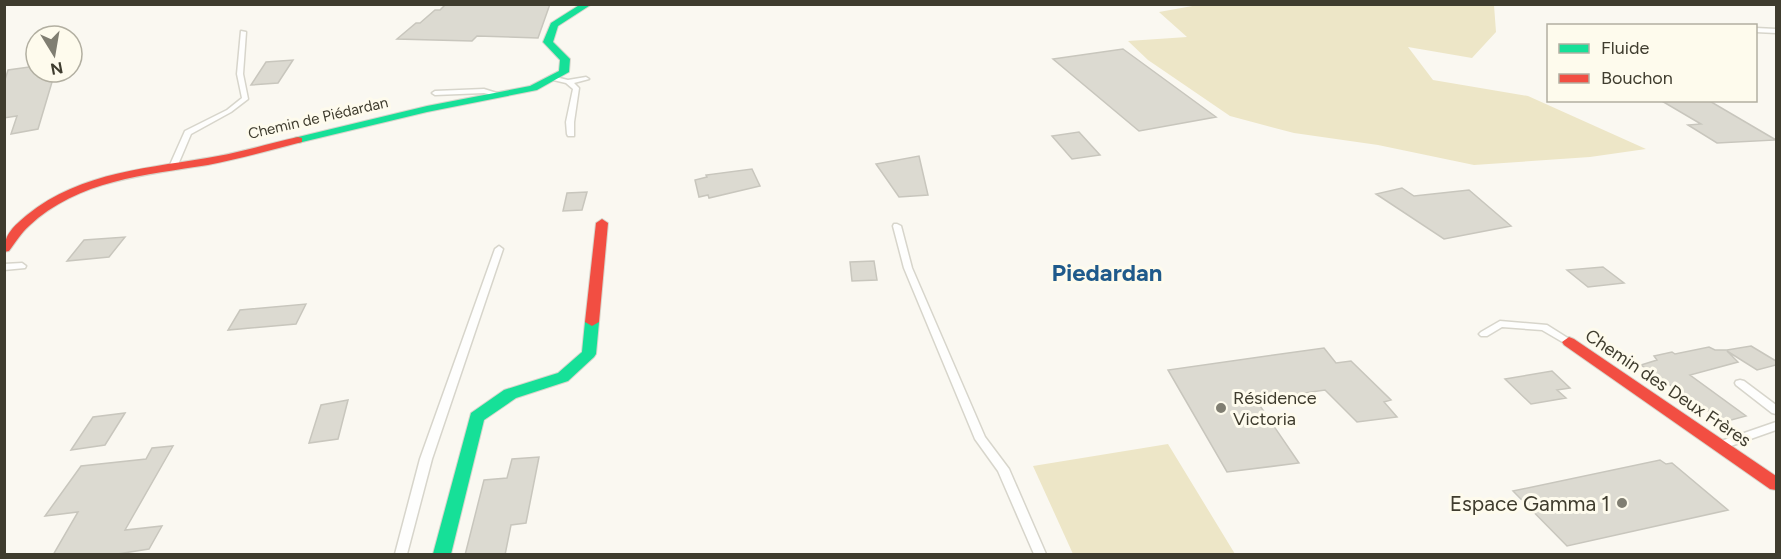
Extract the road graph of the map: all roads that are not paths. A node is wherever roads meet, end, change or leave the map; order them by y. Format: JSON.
{"nodes":[{"id":1,"x":588,"y":4,"type":"edge"},
{"id":2,"x":1757,"y":30,"type":"edge"},
{"id":3,"x":1776,"y":31,"type":"edge"},
{"id":4,"x":243,"y":32,"type":"dead end"},
{"id":5,"x":551,"y":78,"type":"junction"},
{"id":6,"x":586,"y":79,"type":"dead end"},
{"id":7,"x":568,"y":82,"type":"junction"},
{"id":8,"x":435,"y":93,"type":"dead end"},
{"id":9,"x":499,"y":94,"type":"junction"},
{"id":10,"x":571,"y":134,"type":"dead end"},
{"id":11,"x":173,"y":167,"type":"junction"},
{"id":12,"x":602,"y":223,"type":"dead end"},
{"id":13,"x":897,"y":226,"type":"dead end"},
{"id":14,"x":4,"y":248,"type":"edge"},
{"id":15,"x":498,"y":249,"type":"dead end"},
{"id":16,"x":22,"y":266,"type":"dead end"},
{"id":17,"x":4,"y":267,"type":"edge"},
{"id":18,"x":1484,"y":334,"type":"dead end"},
{"id":19,"x":1569,"y":342,"type":"joint"},
{"id":20,"x":1740,"y":384,"type":"dead end"},
{"id":21,"x":1631,"y":385,"type":"junction"},
{"id":22,"x":1617,"y":391,"type":"dead end"},
{"id":23,"x":1776,"y":410,"type":"edge"},
{"id":24,"x":1776,"y":426,"type":"edge"},
{"id":25,"x":1719,"y":447,"type":"junction"},
{"id":26,"x":1698,"y":448,"type":"dead end"},
{"id":27,"x":1776,"y":484,"type":"edge"},
{"id":28,"x":401,"y":555,"type":"edge"},
{"id":29,"x":442,"y":555,"type":"edge"},
{"id":30,"x":1040,"y":555,"type":"edge"}],
"edges":[{"from":1,"to":5,"type":"street"},
{"from":2,"to":3,"type":"lane"},
{"from":4,"to":11,"type":"lane"},
{"from":5,"to":7,"type":"lane"},
{"from":5,"to":9,"type":"street","name":"Chemin de Piédardan"},
{"from":6,"to":7,"type":"lane"},
{"from":7,"to":10,"type":"lane"},
{"from":8,"to":9,"type":"lane"},
{"from":9,"to":11,"type":"street","name":"Chemin de Piédardan"},
{"from":11,"to":14,"type":"street","name":"Chemin de Piédardan"},
{"from":12,"to":29,"type":"street"},
{"from":13,"to":30,"type":"lane"},
{"from":15,"to":28,"type":"lane"},
{"from":16,"to":17,"type":"lane"},
{"from":18,"to":19,"type":"lane"},
{"from":19,"to":21,"type":"street","name":"Chemin des Deux Frères"},
{"from":20,"to":23,"type":"lane"},
{"from":21,"to":22,"type":"lane"},
{"from":21,"to":25,"type":"street","name":"Chemin des Deux Frères"},
{"from":24,"to":25,"type":"lane"},
{"from":25,"to":26,"type":"lane"},
{"from":25,"to":27,"type":"street","name":"Chemin des Deux Frères"}]}
